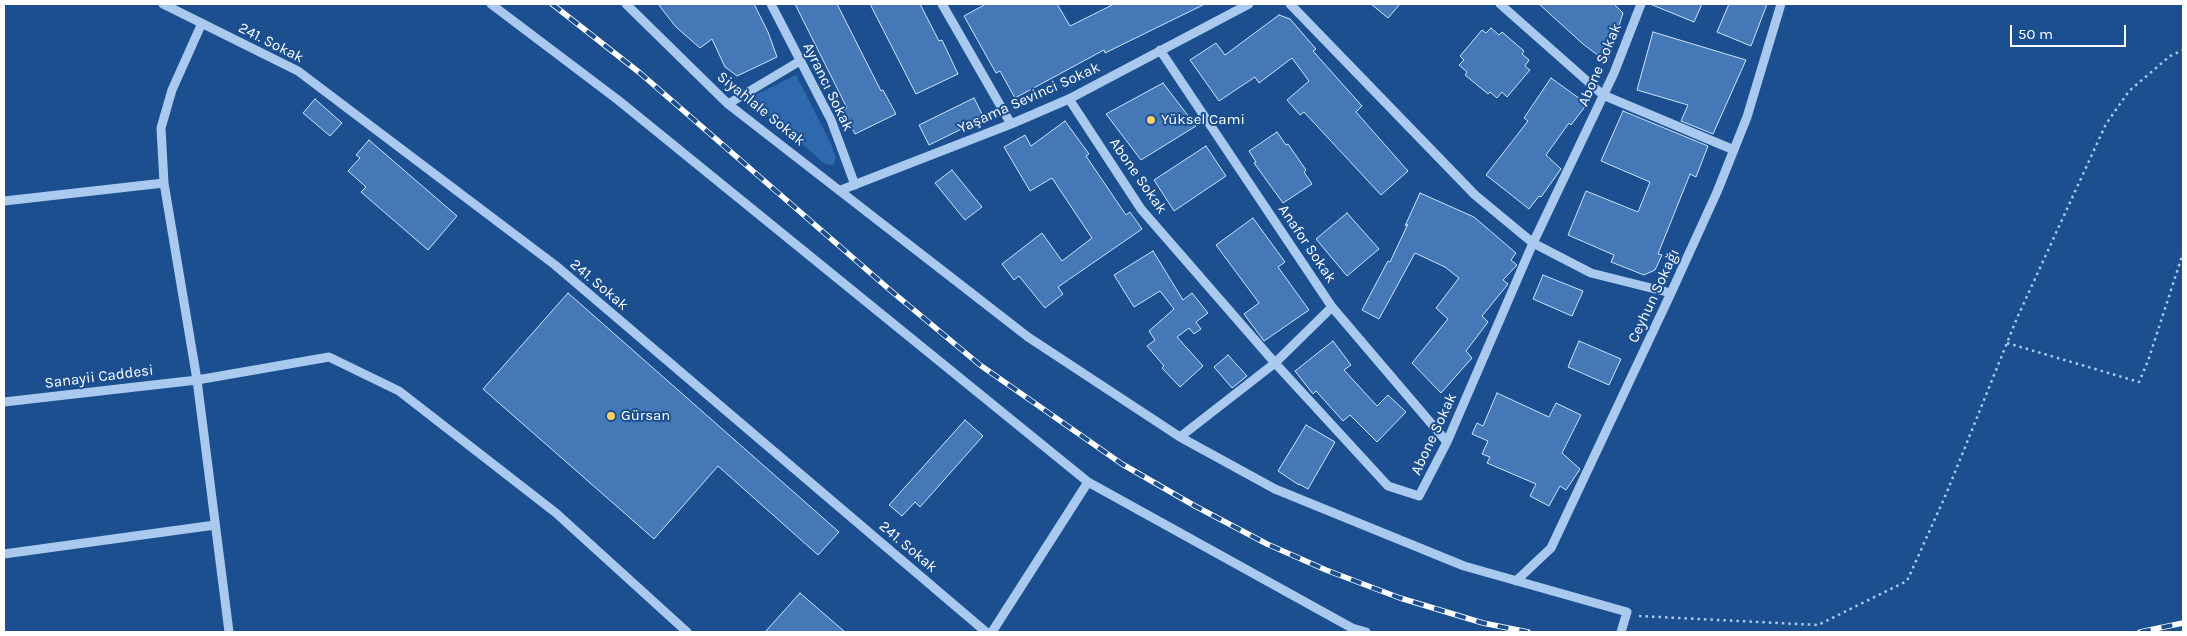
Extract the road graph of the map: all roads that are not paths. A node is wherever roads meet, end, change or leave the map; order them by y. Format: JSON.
{"nodes":[{"id":1,"x":163,"y":4,"type":"edge"},
{"id":2,"x":491,"y":4,"type":"edge"},
{"id":3,"x":626,"y":4,"type":"edge"},
{"id":4,"x":771,"y":4,"type":"edge"},
{"id":5,"x":1249,"y":4,"type":"edge"},
{"id":6,"x":1290,"y":4,"type":"edge"},
{"id":7,"x":1500,"y":4,"type":"edge"},
{"id":8,"x":1641,"y":4,"type":"edge"},
{"id":9,"x":1781,"y":4,"type":"edge"},
{"id":10,"x":945,"y":5,"type":"edge"},
{"id":11,"x":1238,"y":6,"type":"edge"},
{"id":12,"x":202,"y":23,"type":"junction"},
{"id":13,"x":1160,"y":50,"type":"junction"},
{"id":14,"x":800,"y":61,"type":"junction"},
{"id":15,"x":1603,"y":95,"type":"junction"},
{"id":16,"x":1069,"y":99,"type":"junction"},
{"id":17,"x":728,"y":104,"type":"junction"},
{"id":18,"x":1011,"y":124,"type":"junction"},
{"id":19,"x":1734,"y":150,"type":"junction"},
{"id":20,"x":164,"y":183,"type":"junction"},
{"id":21,"x":855,"y":185,"type":"junction"},
{"id":22,"x":841,"y":190,"type":"junction"},
{"id":23,"x":4,"y":201,"type":"edge"},
{"id":24,"x":1533,"y":243,"type":"junction"},
{"id":25,"x":1671,"y":293,"type":"junction"},
{"id":26,"x":1332,"y":307,"type":"junction"},
{"id":27,"x":1275,"y":363,"type":"junction"},
{"id":28,"x":197,"y":380,"type":"junction"},
{"id":29,"x":4,"y":402,"type":"edge"},
{"id":30,"x":1180,"y":437,"type":"junction"},
{"id":31,"x":1447,"y":442,"type":"junction"},
{"id":32,"x":1088,"y":482,"type":"junction"},
{"id":33,"x":215,"y":525,"type":"junction"},
{"id":34,"x":4,"y":554,"type":"edge"},
{"id":35,"x":1516,"y":581,"type":"junction"},
{"id":36,"x":229,"y":632,"type":"edge"},
{"id":37,"x":687,"y":632,"type":"edge"},
{"id":38,"x":986,"y":632,"type":"edge"},
{"id":39,"x":992,"y":632,"type":"edge"},
{"id":40,"x":1366,"y":632,"type":"edge"},
{"id":41,"x":1621,"y":632,"type":"edge"}],
"edges":[{"from":1,"to":12,"type":"street","name":"241. Sokak"},
{"from":2,"to":32,"type":"street"},
{"from":3,"to":17,"type":"street","name":"Siyahlale Sokak"},
{"from":4,"to":14,"type":"street","name":"Ayrancı Sokak"},
{"from":5,"to":11,"type":"street","name":"Yaşama Sevinci Sokak"},
{"from":6,"to":24,"type":"street"},
{"from":7,"to":15,"type":"street"},
{"from":8,"to":15,"type":"street","name":"Abone Sokak"},
{"from":9,"to":19,"type":"street","name":"Ceyhun Sokağı"},
{"from":10,"to":18,"type":"street"},
{"from":11,"to":13,"type":"street","name":"Yaşama Sevinci Sokak"},
{"from":12,"to":20,"type":"street"},
{"from":12,"to":38,"type":"street","name":"241. Sokak"},
{"from":13,"to":16,"type":"street","name":"Yaşama Sevinci Sokak"},
{"from":13,"to":26,"type":"street","name":"Anafor Sokak"},
{"from":14,"to":17,"type":"street"},
{"from":14,"to":21,"type":"street","name":"Ayrancı Sokak"},
{"from":15,"to":19,"type":"street"},
{"from":15,"to":24,"type":"street","name":"Abone Sokak"},
{"from":16,"to":18,"type":"street","name":"Yaşama Sevinci Sokak"},
{"from":16,"to":27,"type":"street","name":"Abone Sokak"},
{"from":17,"to":22,"type":"street","name":"Siyahlale Sokak"},
{"from":18,"to":21,"type":"street","name":"Yaşama Sevinci Sokak"},
{"from":19,"to":25,"type":"street","name":"Ceyhun Sokağı"},
{"from":20,"to":23,"type":"street"},
{"from":20,"to":28,"type":"street"},
{"from":21,"to":22,"type":"street","name":"Yaşama Sevinci Sokak"},
{"from":22,"to":30,"type":"street","name":"Siyahlale Sokak"},
{"from":24,"to":25,"type":"street"},
{"from":24,"to":31,"type":"street","name":"Abone Sokak"},
{"from":25,"to":35,"type":"street","name":"Ceyhun Sokağı"},
{"from":26,"to":27,"type":"street"},
{"from":26,"to":31,"type":"street","name":"Anafor Sokak"},
{"from":27,"to":30,"type":"street"},
{"from":27,"to":31,"type":"street","name":"Abone Sokak"},
{"from":28,"to":29,"type":"street","name":"Sanayii Caddesi"},
{"from":28,"to":33,"type":"street"},
{"from":28,"to":37,"type":"street","name":"Sanayii Caddesi"},
{"from":30,"to":35,"type":"street","name":"Siyahlale Sokak"},
{"from":32,"to":39,"type":"street"},
{"from":32,"to":40,"type":"street"},
{"from":33,"to":34,"type":"street"},
{"from":33,"to":36,"type":"street"},
{"from":35,"to":41,"type":"street","name":"Siyahlale Sokak"}]}
